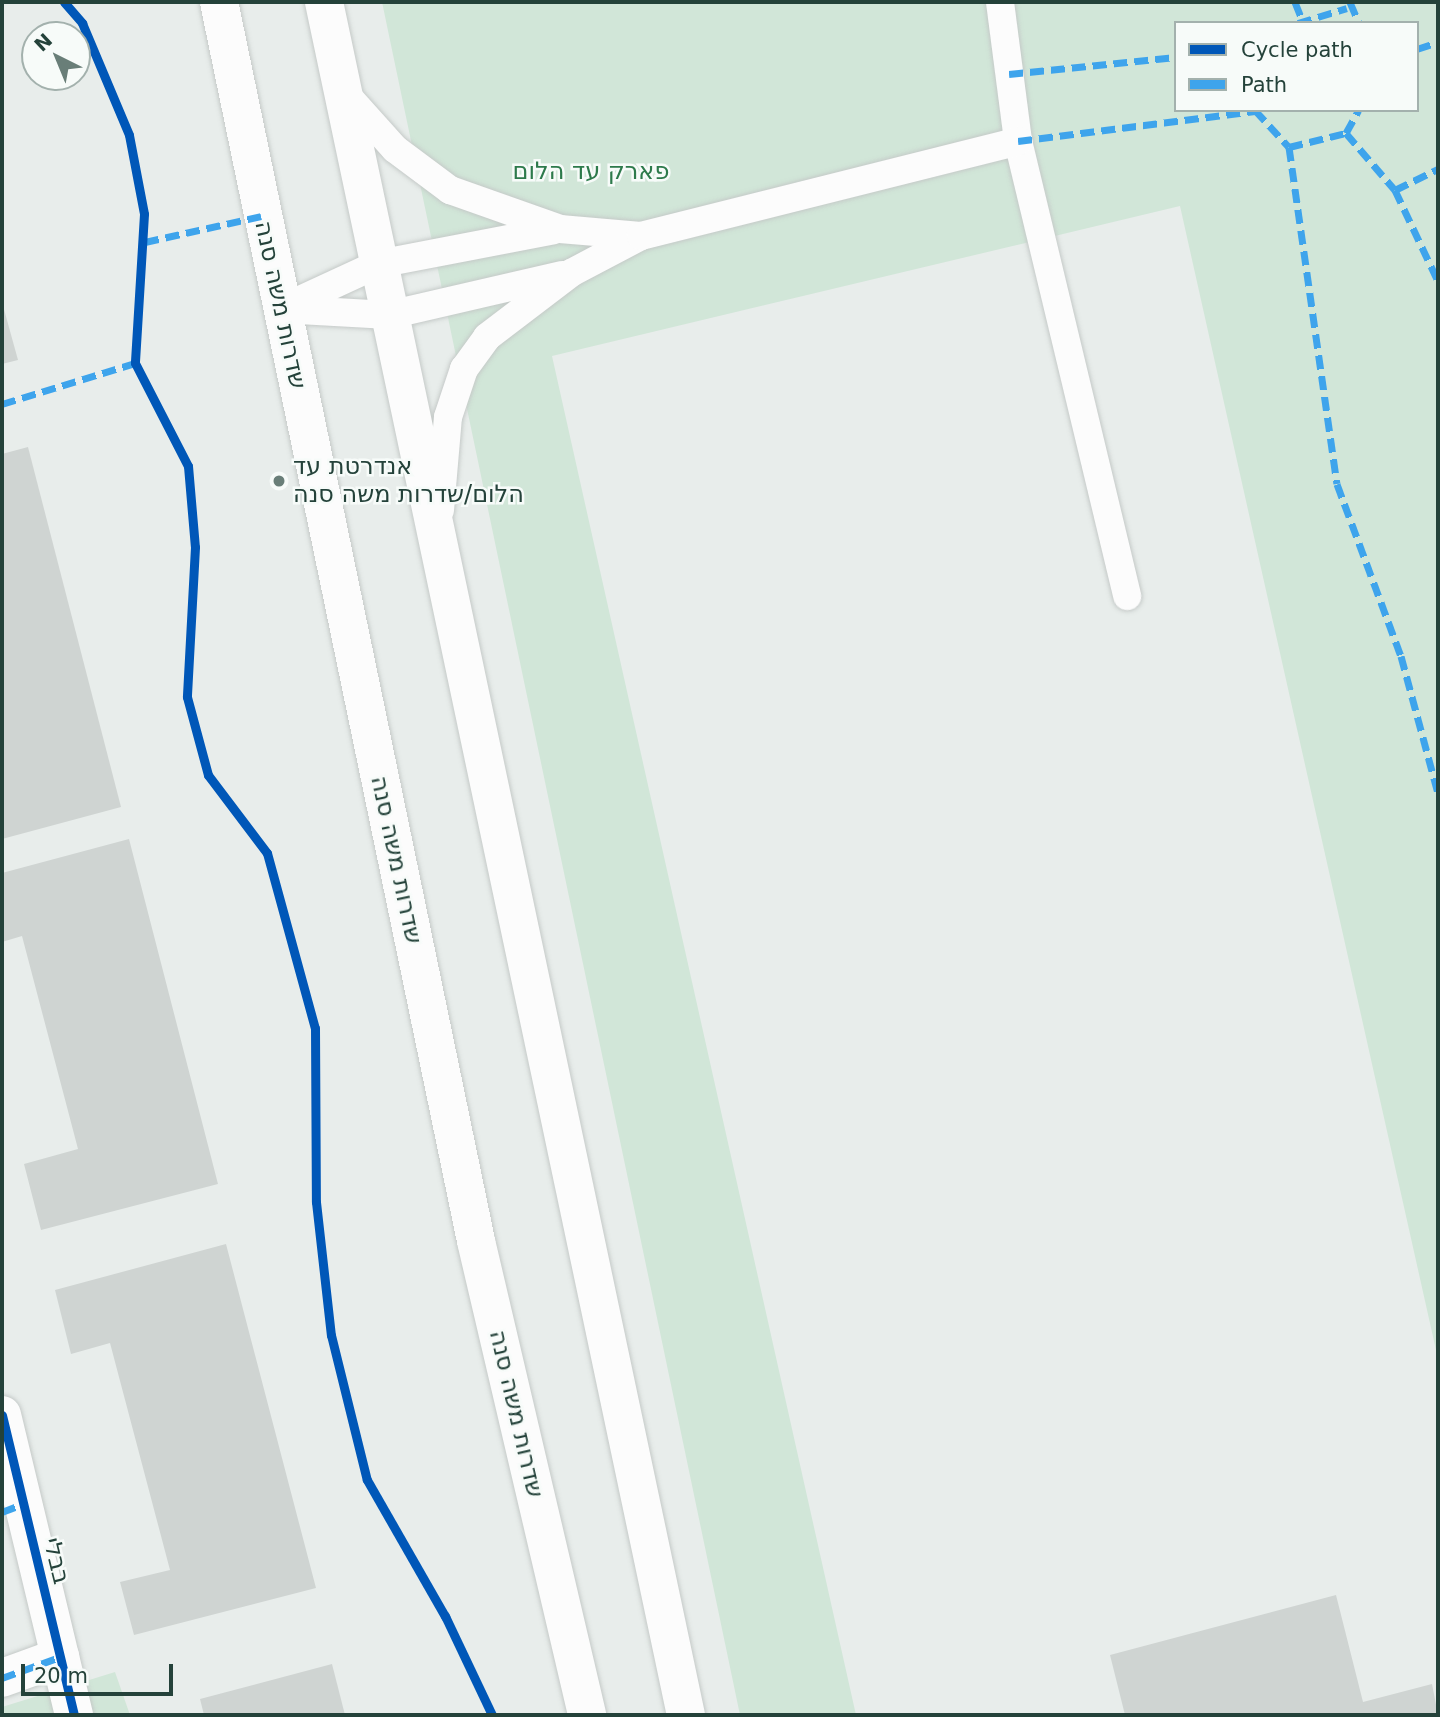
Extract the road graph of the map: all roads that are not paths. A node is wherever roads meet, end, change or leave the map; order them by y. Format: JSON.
{"nodes":[{"id":1,"x":219,"y":2,"type":"edge"},
{"id":2,"x":324,"y":2,"type":"edge"},
{"id":3,"x":1000,"y":2,"type":"edge"},
{"id":4,"x":342,"y":89,"type":"junction"},
{"id":5,"x":1018,"y":141,"type":"junction"},
{"id":6,"x":560,"y":229,"type":"junction"},
{"id":7,"x":641,"y":236,"type":"junction"},
{"id":8,"x":378,"y":264,"type":"junction"},
{"id":9,"x":571,"y":273,"type":"junction"},
{"id":10,"x":281,"y":309,"type":"junction"},
{"id":11,"x":389,"y":315,"type":"junction"},
{"id":12,"x":437,"y":542,"type":"junction"},
{"id":13,"x":1127,"y":596,"type":"dead end"},
{"id":14,"x":2,"y":1415,"type":"edge"},
{"id":15,"x":12,"y":1508,"type":"edge"},
{"id":16,"x":60,"y":1657,"type":"junction"},
{"id":17,"x":2,"y":1678,"type":"edge"},
{"id":18,"x":74,"y":1715,"type":"edge"},
{"id":19,"x":587,"y":1715,"type":"edge"},
{"id":20,"x":686,"y":1715,"type":"edge"}],
"edges":[{"from":1,"to":10,"type":"main road","name":"שדרות משה סנה"},
{"from":2,"to":4,"type":"main road"},
{"from":3,"to":5,"type":"lane"},
{"from":4,"to":6,"type":"lane"},
{"from":4,"to":8,"type":"main road"},
{"from":5,"to":7,"type":"lane"},
{"from":5,"to":13,"type":"lane"},
{"from":6,"to":7,"type":"lane"},
{"from":6,"to":8,"type":"lane"},
{"from":7,"to":9,"type":"lane"},
{"from":8,"to":10,"type":"lane"},
{"from":8,"to":11,"type":"main road"},
{"from":9,"to":11,"type":"lane"},
{"from":9,"to":12,"type":"lane"},
{"from":10,"to":11,"type":"lane"},
{"from":10,"to":19,"type":"main road","name":"שדרות משה סנה"},
{"from":11,"to":12,"type":"main road"},
{"from":12,"to":20,"type":"main road"},
{"from":14,"to":15,"type":"main road","name":"בבלי"},
{"from":15,"to":16,"type":"main road","name":"בבלי"},
{"from":16,"to":17,"type":"main road"},
{"from":16,"to":18,"type":"main road","name":"בבלי"}]}
